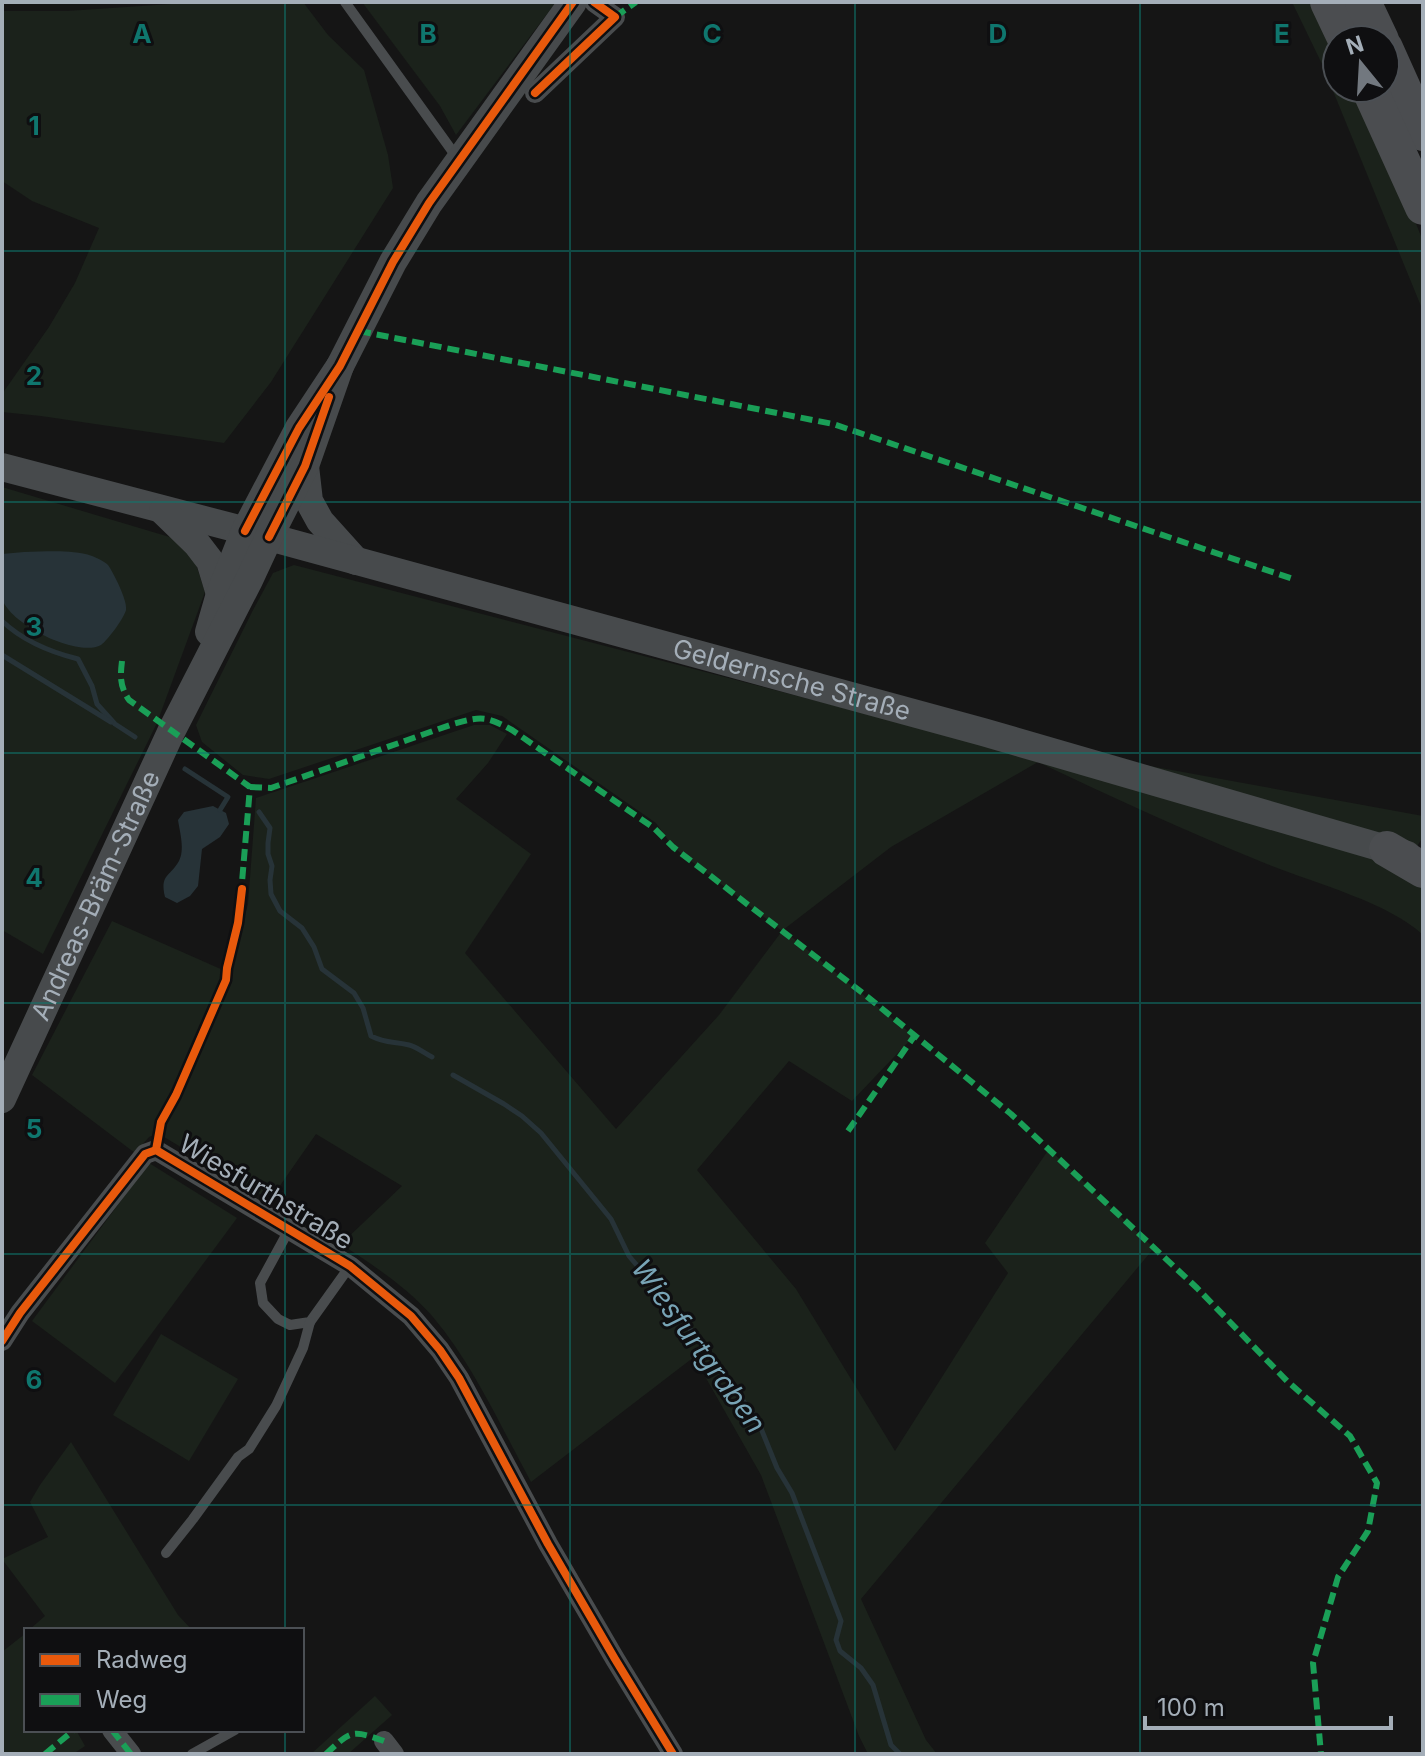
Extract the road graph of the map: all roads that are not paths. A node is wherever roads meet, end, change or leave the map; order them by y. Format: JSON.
{"nodes":[{"id":1,"x":345,"y":2,"type":"edge"},
{"id":2,"x":573,"y":2,"type":"edge"},
{"id":3,"x":594,"y":2,"type":"edge"},
{"id":4,"x":1328,"y":2,"type":"edge"},
{"id":5,"x":1363,"y":2,"type":"edge"},
{"id":6,"x":1338,"y":24,"type":"edge"},
{"id":7,"x":1373,"y":24,"type":"edge"},
{"id":8,"x":1401,"y":84,"type":"edge"},
{"id":9,"x":535,"y":93,"type":"dead end"},
{"id":10,"x":1376,"y":104,"type":"edge"},
{"id":11,"x":1423,"y":133,"type":"edge"},
{"id":12,"x":459,"y":161,"type":"junction"},
{"id":13,"x":1423,"y":207,"type":"edge"},
{"id":14,"x":340,"y":366,"type":"junction"},
{"id":15,"x":305,"y":466,"type":"junction"},
{"id":16,"x":2,"y":467,"type":"edge"},
{"id":17,"x":159,"y":508,"type":"junction"},
{"id":18,"x":257,"y":534,"type":"junction"},
{"id":19,"x":320,"y":551,"type":"junction"},
{"id":20,"x":356,"y":561,"type":"junction"},
{"id":21,"x":229,"y":598,"type":"junction"},
{"id":22,"x":1387,"y":849,"type":"junction"},
{"id":23,"x":1423,"y":859,"type":"edge"},
{"id":24,"x":1423,"y":870,"type":"edge"},
{"id":25,"x":2,"y":1099,"type":"edge"},
{"id":26,"x":290,"y":1228,"type":"junction"},
{"id":27,"x":350,"y":1266,"type":"junction"},
{"id":28,"x":310,"y":1322,"type":"junction"},
{"id":29,"x":2,"y":1341,"type":"edge"},
{"id":30,"x":166,"y":1553,"type":"dead end"},
{"id":31,"x":114,"y":1732,"type":"edge"},
{"id":32,"x":231,"y":1732,"type":"edge"},
{"id":33,"x":131,"y":1754,"type":"edge"},
{"id":34,"x":192,"y":1754,"type":"edge"},
{"id":35,"x":673,"y":1754,"type":"edge"}],
"edges":[{"from":1,"to":12,"type":"lane"},
{"from":2,"to":12,"type":"main road"},
{"from":3,"to":9,"type":"street"},
{"from":4,"to":6,"type":"highway"},
{"from":5,"to":7,"type":"highway"},
{"from":8,"to":11,"type":"highway"},
{"from":10,"to":13,"type":"highway"},
{"from":12,"to":14,"type":"main road"},
{"from":14,"to":15,"type":"main road"},
{"from":14,"to":18,"type":"main road"},
{"from":15,"to":18,"type":"main road"},
{"from":15,"to":20,"type":"main road"},
{"from":16,"to":17,"type":"main road","name":"Geldernsche Straße"},
{"from":17,"to":18,"type":"main road","name":"Geldernsche Straße"},
{"from":17,"to":21,"type":"main road","name":"Geldernsche Straße"},
{"from":18,"to":19,"type":"main road","name":"Geldernsche Straße"},
{"from":18,"to":21,"type":"main road","name":"Andreas-Bräm-Straße"},
{"from":19,"to":20,"type":"main road","name":"Geldernsche Straße"},
{"from":19,"to":21,"type":"main road"},
{"from":20,"to":22,"type":"main road","name":"Geldernsche Straße"},
{"from":21,"to":25,"type":"main road","name":"Andreas-Bräm-Straße"},
{"from":22,"to":23,"type":"main road","name":"Geldernsche Straße"},
{"from":22,"to":24,"type":"highway"},
{"from":26,"to":27,"type":"street","name":"Wiesfurthstraße"},
{"from":26,"to":28,"type":"lane"},
{"from":26,"to":29,"type":"street","name":"Wiesfurthstraße"},
{"from":27,"to":28,"type":"lane"},
{"from":27,"to":35,"type":"street","name":"Wiesfurthstraße"},
{"from":28,"to":30,"type":"lane"},
{"from":31,"to":33,"type":"street"},
{"from":32,"to":34,"type":"lane"}]}
